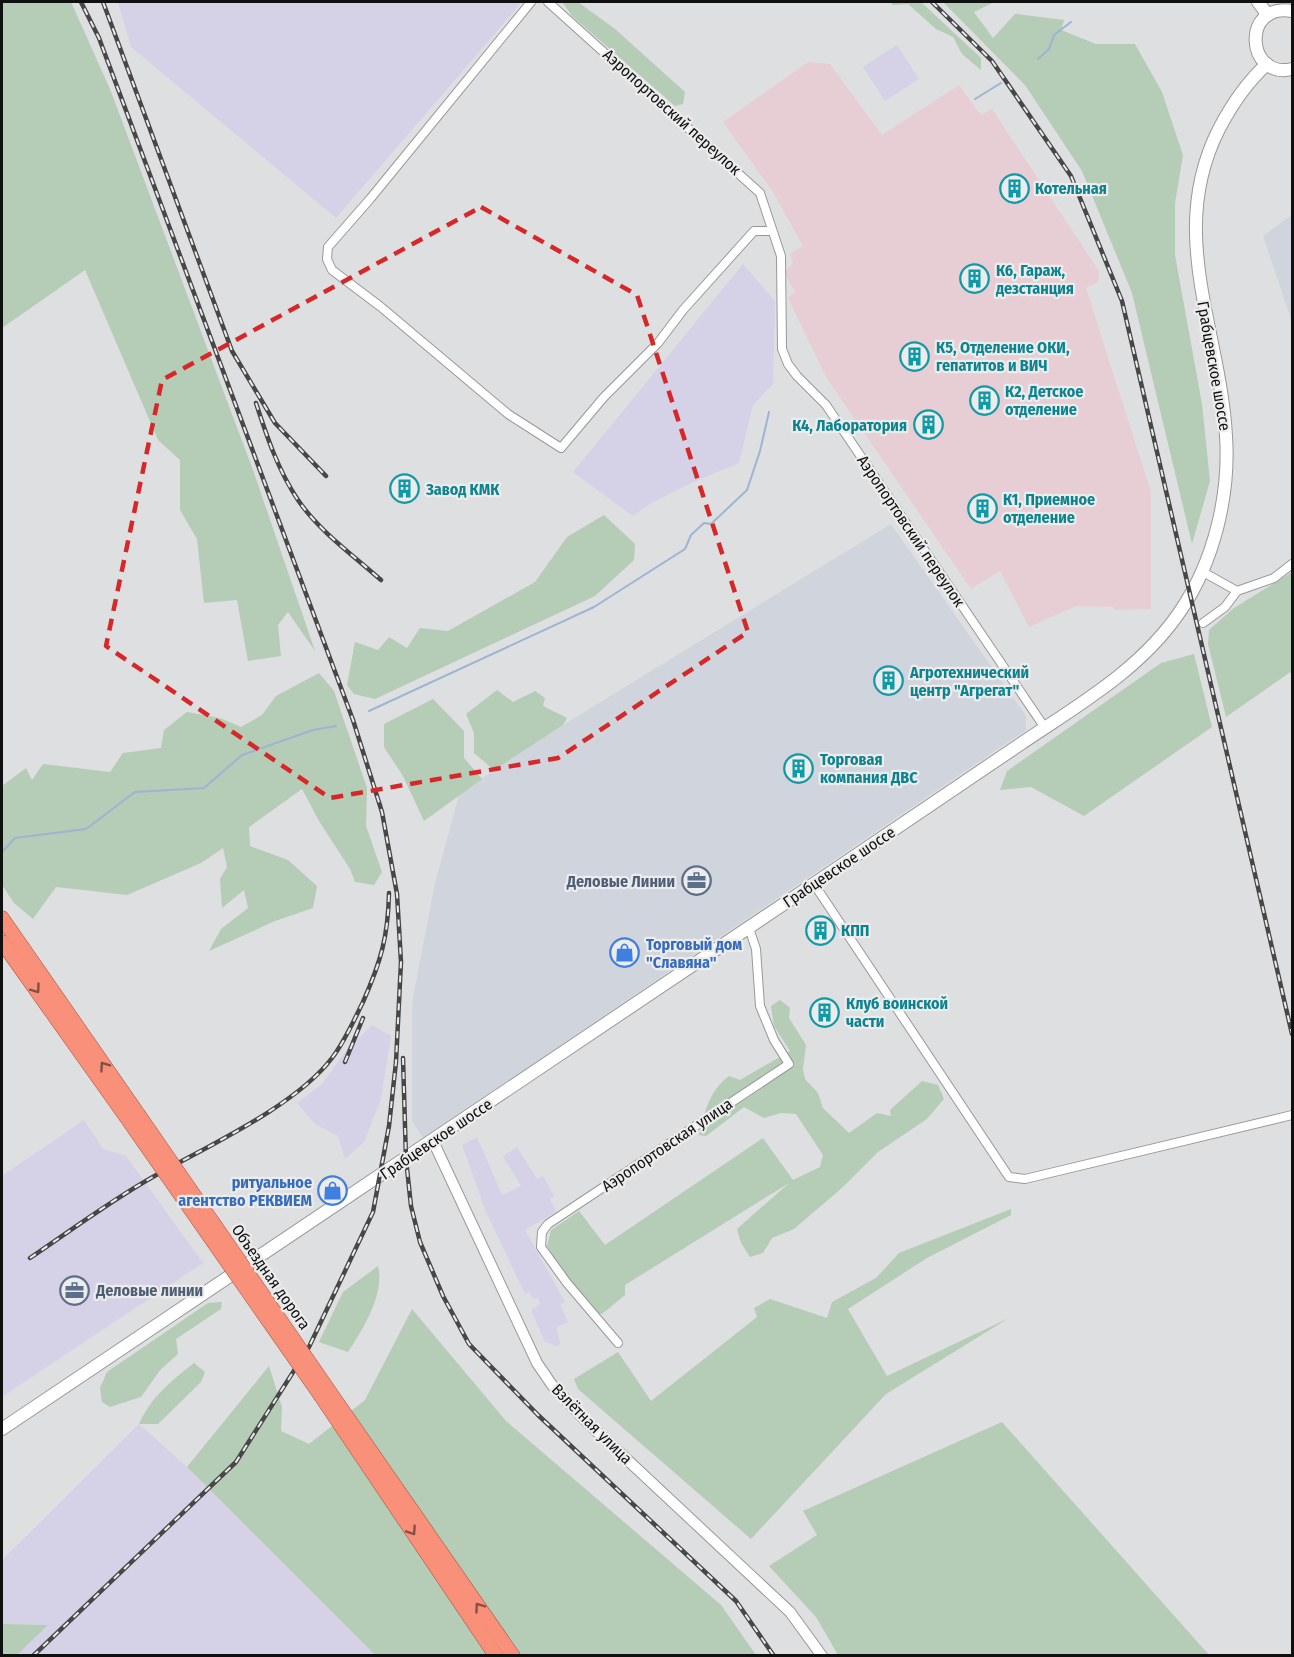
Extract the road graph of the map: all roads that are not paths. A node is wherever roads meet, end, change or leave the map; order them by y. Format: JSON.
{"nodes":[{"id":1,"x":531,"y":2,"type":"edge"},
{"id":2,"x":548,"y":2,"type":"edge"},
{"id":3,"x":1258,"y":2,"type":"edge"},
{"id":4,"x":1293,"y":11,"type":"edge"},
{"id":5,"x":1268,"y":15,"type":"junction"},
{"id":6,"x":1267,"y":64,"type":"junction"},
{"id":7,"x":1293,"y":69,"type":"edge"},
{"id":8,"x":772,"y":231,"type":"junction"},
{"id":9,"x":1293,"y":564,"type":"edge"},
{"id":10,"x":1203,"y":572,"type":"junction"},
{"id":11,"x":1237,"y":591,"type":"junction"},
{"id":12,"x":1203,"y":623,"type":"dead end"},
{"id":13,"x":1045,"y":728,"type":"junction"},
{"id":14,"x":814,"y":884,"type":"junction"},
{"id":15,"x":2,"y":918,"type":"edge"},
{"id":16,"x":749,"y":928,"type":"junction"},
{"id":17,"x":2,"y":942,"type":"edge"},
{"id":18,"x":1293,"y":1115,"type":"edge"},
{"id":19,"x":134,"y":1117,"type":"junction"},
{"id":20,"x":433,"y":1141,"type":"junction"},
{"id":21,"x":618,"y":1343,"type":"dead end"},
{"id":22,"x":325,"y":1394,"type":"junction"},
{"id":23,"x":2,"y":1429,"type":"edge"},
{"id":24,"x":496,"y":1656,"type":"edge"},
{"id":25,"x":513,"y":1656,"type":"edge"},
{"id":26,"x":822,"y":1656,"type":"edge"}],
"edges":[{"from":1,"to":8,"type":"street"},
{"from":2,"to":8,"type":"street","name":"Аэропортовский переулок"},
{"from":3,"to":5,"type":"main road"},
{"from":4,"to":5,"type":"main road"},
{"from":5,"to":6,"type":"main road"},
{"from":6,"to":7,"type":"main road"},
{"from":6,"to":10,"type":"main road","name":"Грабцевское шоссе"},
{"from":8,"to":13,"type":"street","name":"Аэропортовский переулок"},
{"from":9,"to":11,"type":"street"},
{"from":10,"to":11,"type":"street"},
{"from":10,"to":13,"type":"main road","name":"Грабцевское шоссе"},
{"from":11,"to":12,"type":"street"},
{"from":13,"to":14,"type":"main road","name":"Грабцевское шоссе"},
{"from":14,"to":16,"type":"main road","name":"Грабцевское шоссе"},
{"from":14,"to":18,"type":"street"},
{"from":19,"to":15,"type":"highway","name":"Объездная дорога","one_way":true},
{"from":16,"to":20,"type":"main road","name":"Грабцевское шоссе"},
{"from":16,"to":21,"type":"street","name":"Аэропортовская улица"},
{"from":17,"to":19,"type":"highway","name":"Объездная дорога","one_way":true},
{"from":19,"to":22,"type":"highway","name":"Объездная дорога","bridge":true},
{"from":20,"to":23,"type":"main road","name":"Грабцевское шоссе"},
{"from":20,"to":26,"type":"street","name":"Взлётная улица"},
{"from":22,"to":24,"type":"highway","name":"Объездная дорога","one_way":true},
{"from":25,"to":22,"type":"highway","name":"Объездная дорога","one_way":true}]}
